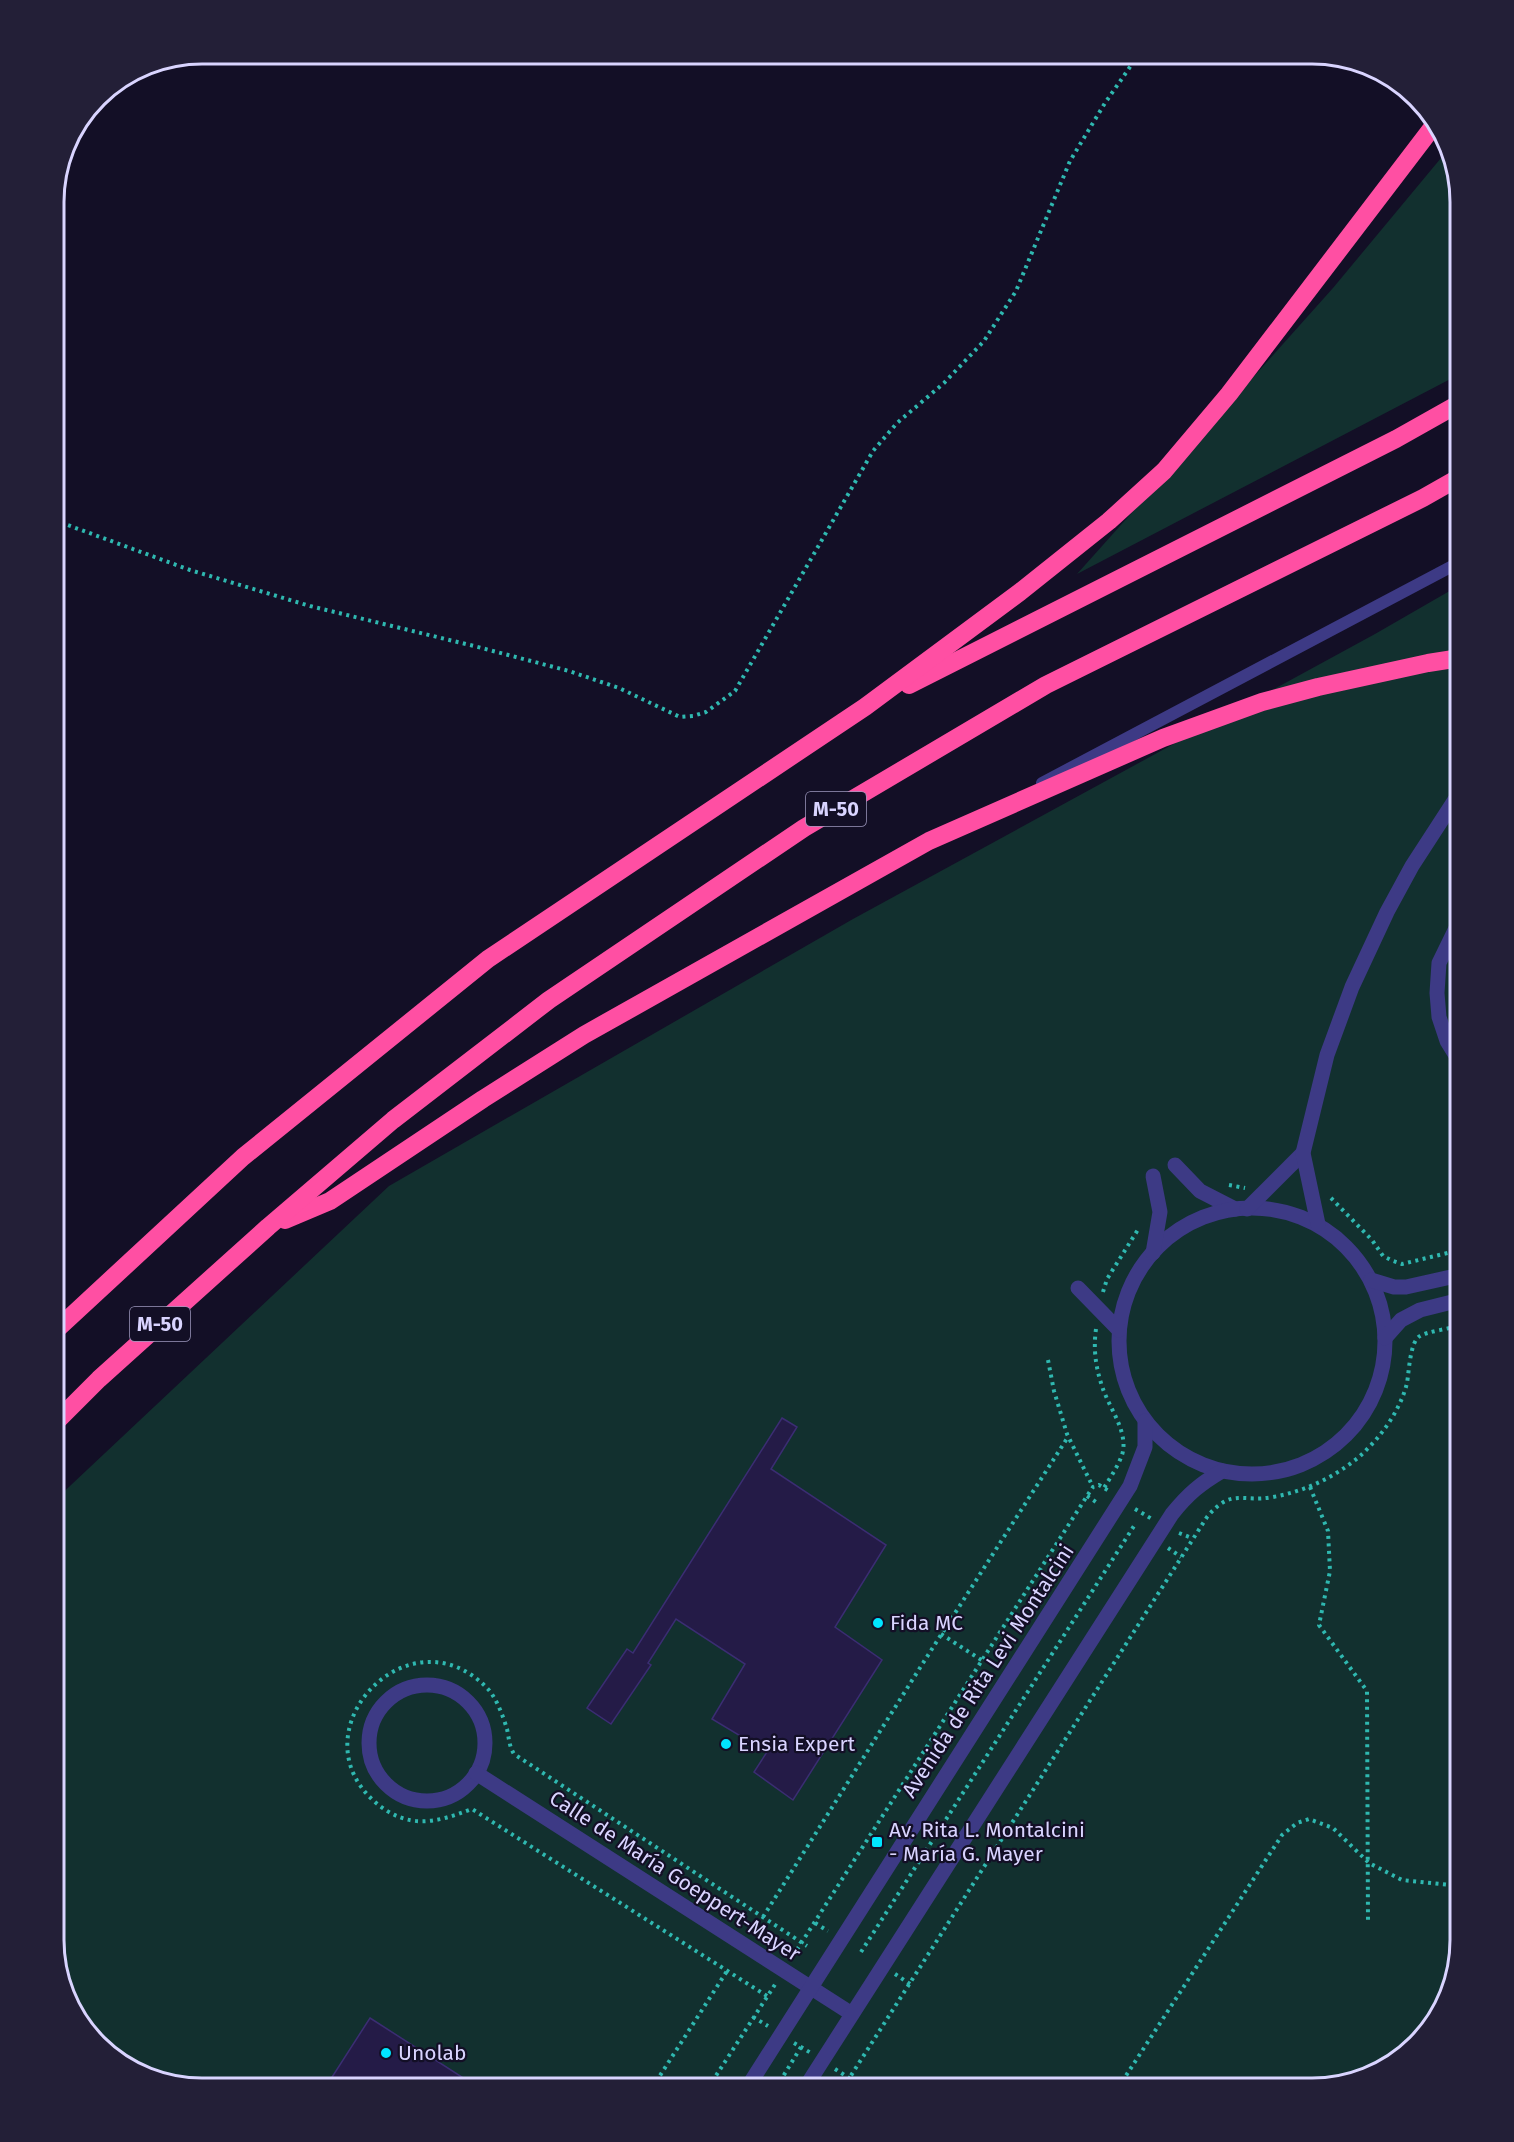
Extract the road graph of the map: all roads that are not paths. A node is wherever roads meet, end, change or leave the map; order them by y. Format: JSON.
{"nodes":[{"id":1,"x":1429,"y":131,"type":"edge"},
{"id":2,"x":1450,"y":409,"type":"edge"},
{"id":3,"x":1450,"y":483,"type":"edge"},
{"id":4,"x":1450,"y":567,"type":"edge"},
{"id":5,"x":1450,"y":660,"type":"edge"},
{"id":6,"x":865,"y":707,"type":"junction"},
{"id":7,"x":1450,"y":807,"type":"edge"},
{"id":8,"x":929,"y":841,"type":"junction"},
{"id":9,"x":1450,"y":940,"type":"edge"},
{"id":10,"x":1450,"y":1046,"type":"edge"},
{"id":11,"x":1304,"y":1153,"type":"junction"},
{"id":12,"x":1175,"y":1166,"type":"dead end"},
{"id":13,"x":1153,"y":1176,"type":"dead end"},
{"id":14,"x":1241,"y":1209,"type":"junction"},
{"id":15,"x":1318,"y":1224,"type":"junction"},
{"id":16,"x":268,"y":1227,"type":"junction"},
{"id":17,"x":1153,"y":1253,"type":"junction"},
{"id":18,"x":1450,"y":1277,"type":"edge"},
{"id":19,"x":1371,"y":1281,"type":"junction"},
{"id":20,"x":1078,"y":1288,"type":"dead end"},
{"id":21,"x":1450,"y":1302,"type":"edge"},
{"id":22,"x":64,"y":1322,"type":"edge"},
{"id":23,"x":1119,"y":1330,"type":"junction"},
{"id":24,"x":1385,"y":1338,"type":"junction"},
{"id":25,"x":64,"y":1414,"type":"edge"},
{"id":26,"x":1145,"y":1421,"type":"junction"},
{"id":27,"x":1222,"y":1471,"type":"junction"},
{"id":28,"x":476,"y":1773,"type":"junction"},
{"id":29,"x":811,"y":1988,"type":"junction"},
{"id":30,"x":852,"y":2014,"type":"junction"},
{"id":31,"x":754,"y":2078,"type":"edge"},
{"id":32,"x":812,"y":2078,"type":"edge"}],
"edges":[{"from":1,"to":6,"type":"highway"},
{"from":2,"to":6,"type":"highway"},
{"from":3,"to":16,"type":"highway","number":"M-50"},
{"from":4,"to":8,"type":"lane"},
{"from":5,"to":8,"type":"highway"},
{"from":6,"to":22,"type":"highway"},
{"from":7,"to":11,"type":"street"},
{"from":8,"to":16,"type":"highway"},
{"from":9,"to":10,"type":"street"},
{"from":11,"to":14,"type":"street"},
{"from":11,"to":15,"type":"street"},
{"from":12,"to":14,"type":"street"},
{"from":13,"to":17,"type":"street"},
{"from":14,"to":15,"type":"street"},
{"from":14,"to":17,"type":"street"},
{"from":15,"to":19,"type":"street"},
{"from":16,"to":25,"type":"highway","number":"M-50"},
{"from":17,"to":23,"type":"street"},
{"from":18,"to":19,"type":"street"},
{"from":19,"to":24,"type":"street"},
{"from":20,"to":23,"type":"street"},
{"from":21,"to":24,"type":"street"},
{"from":23,"to":26,"type":"street"},
{"from":24,"to":27,"type":"street"},
{"from":26,"to":27,"type":"street"},
{"from":26,"to":29,"type":"street","name":"Avenida de Rita Levi Montalcini"},
{"from":27,"to":30,"type":"street"},
{"from":28,"to":28,"type":"street"},
{"from":28,"to":29,"type":"street","name":"Calle de María Goeppert-Mayer"},
{"from":29,"to":30,"type":"street","name":"Calle de María Goeppert-Mayer"},
{"from":29,"to":31,"type":"street","name":"Avenida de Rita Levi Montalcini"},
{"from":30,"to":32,"type":"street"}]}
